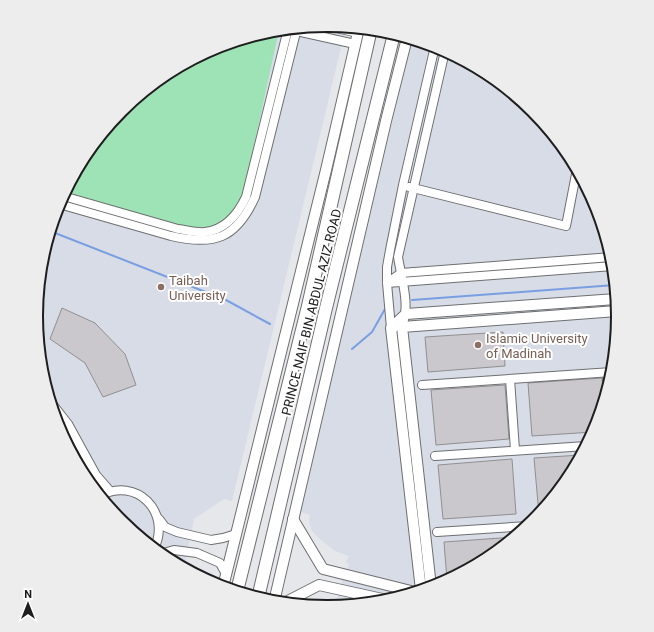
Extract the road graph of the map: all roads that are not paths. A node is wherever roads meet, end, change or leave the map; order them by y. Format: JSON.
{"nodes":[{"id":1,"x":312,"y":33,"type":"edge"},
{"id":2,"x":296,"y":34,"type":"edge"},
{"id":3,"x":357,"y":34,"type":"edge"},
{"id":4,"x":287,"y":35,"type":"edge"},
{"id":5,"x":370,"y":35,"type":"edge"},
{"id":6,"x":393,"y":40,"type":"edge"},
{"id":7,"x":393,"y":40,"type":"edge"},
{"id":8,"x":406,"y":43,"type":"edge"},
{"id":9,"x":355,"y":44,"type":"junction"},
{"id":10,"x":433,"y":53,"type":"edge"},
{"id":11,"x":444,"y":57,"type":"edge"},
{"id":12,"x":386,"y":121,"type":"junction"},
{"id":13,"x":575,"y":178,"type":"edge"},
{"id":14,"x":403,"y":185,"type":"junction"},
{"id":15,"x":413,"y":188,"type":"junction"},
{"id":16,"x":69,"y":198,"type":"edge"},
{"id":17,"x":65,"y":206,"type":"edge"},
{"id":18,"x":605,"y":258,"type":"edge"},
{"id":19,"x":607,"y":266,"type":"edge"},
{"id":20,"x":400,"y":273,"type":"junction"},
{"id":21,"x":403,"y":282,"type":"junction"},
{"id":22,"x":387,"y":283,"type":"junction"},
{"id":23,"x":610,"y":299,"type":"edge"},
{"id":24,"x":611,"y":311,"type":"edge"},
{"id":25,"x":406,"y":314,"type":"junction"},
{"id":26,"x":402,"y":327,"type":"junction"},
{"id":27,"x":391,"y":328,"type":"junction"},
{"id":28,"x":606,"y":372,"type":"edge"},
{"id":29,"x":510,"y":379,"type":"junction"},
{"id":30,"x":422,"y":385,"type":"dead end"},
{"id":31,"x":61,"y":415,"type":"edge"},
{"id":32,"x":580,"y":446,"type":"edge"},
{"id":33,"x":515,"y":450,"type":"junction"},
{"id":34,"x":436,"y":456,"type":"dead end"},
{"id":35,"x":110,"y":491,"type":"junction"},
{"id":36,"x":105,"y":493,"type":"edge"},
{"id":37,"x":158,"y":517,"type":"junction"},
{"id":38,"x":294,"y":519,"type":"junction"},
{"id":39,"x":514,"y":530,"type":"edge"},
{"id":40,"x":437,"y":532,"type":"dead end"},
{"id":41,"x":236,"y":534,"type":"junction"},
{"id":42,"x":157,"y":543,"type":"edge"},
{"id":43,"x":168,"y":552,"type":"edge"},
{"id":44,"x":323,"y":569,"type":"junction"},
{"id":45,"x":226,"y":574,"type":"junction"},
{"id":46,"x":430,"y":580,"type":"edge"},
{"id":47,"x":224,"y":581,"type":"edge"},
{"id":48,"x":420,"y":584,"type":"edge"},
{"id":49,"x":319,"y":585,"type":"junction"},
{"id":50,"x":238,"y":586,"type":"edge"},
{"id":51,"x":403,"y":589,"type":"edge"},
{"id":52,"x":259,"y":592,"type":"edge"},
{"id":53,"x":276,"y":596,"type":"edge"},
{"id":54,"x":372,"y":597,"type":"edge"},
{"id":55,"x":293,"y":598,"type":"edge"}],
"edges":[{"from":1,"to":9,"type":"street"},
{"from":2,"to":17,"type":"street"},
{"from":3,"to":9,"type":"main road"},
{"from":4,"to":16,"type":"street"},
{"from":5,"to":50,"type":"highway","name":"PRINCE NAIF BIN ABDUL AZIZ ROAD"},
{"from":6,"to":12,"type":"main road"},
{"from":7,"to":52,"type":"highway","name":"PRINCE NAIF BIN ABDUL AZIZ ROAD"},
{"from":8,"to":12,"type":"main road"},
{"from":9,"to":41,"type":"main road"},
{"from":10,"to":14,"type":"street"},
{"from":11,"to":15,"type":"street"},
{"from":12,"to":38,"type":"main road"},
{"from":13,"to":15,"type":"street"},
{"from":14,"to":15,"type":"street"},
{"from":14,"to":22,"type":"street"},
{"from":15,"to":20,"type":"street"},
{"from":18,"to":20,"type":"street"},
{"from":19,"to":21,"type":"street"},
{"from":20,"to":21,"type":"street"},
{"from":20,"to":22,"type":"street"},
{"from":21,"to":22,"type":"street"},
{"from":21,"to":25,"type":"street"},
{"from":22,"to":27,"type":"street"},
{"from":23,"to":25,"type":"main road"},
{"from":24,"to":26,"type":"main road"},
{"from":25,"to":26,"type":"street"},
{"from":25,"to":27,"type":"main road"},
{"from":26,"to":27,"type":"street"},
{"from":26,"to":46,"type":"main road"},
{"from":27,"to":48,"type":"main road"},
{"from":28,"to":29,"type":"street"},
{"from":29,"to":30,"type":"street"},
{"from":29,"to":33,"type":"street"},
{"from":31,"to":35,"type":"street"},
{"from":32,"to":33,"type":"street"},
{"from":33,"to":34,"type":"street"},
{"from":35,"to":36,"type":"street"},
{"from":35,"to":37,"type":"street"},
{"from":37,"to":41,"type":"street"},
{"from":37,"to":42,"type":"street"},
{"from":38,"to":44,"type":"main road"},
{"from":38,"to":53,"type":"main road"},
{"from":39,"to":40,"type":"street"},
{"from":41,"to":45,"type":"main road"},
{"from":43,"to":45,"type":"street"},
{"from":44,"to":49,"type":"main road"},
{"from":44,"to":51,"type":"main road"},
{"from":45,"to":47,"type":"main road"},
{"from":49,"to":54,"type":"main road"},
{"from":49,"to":55,"type":"main road"}]}
